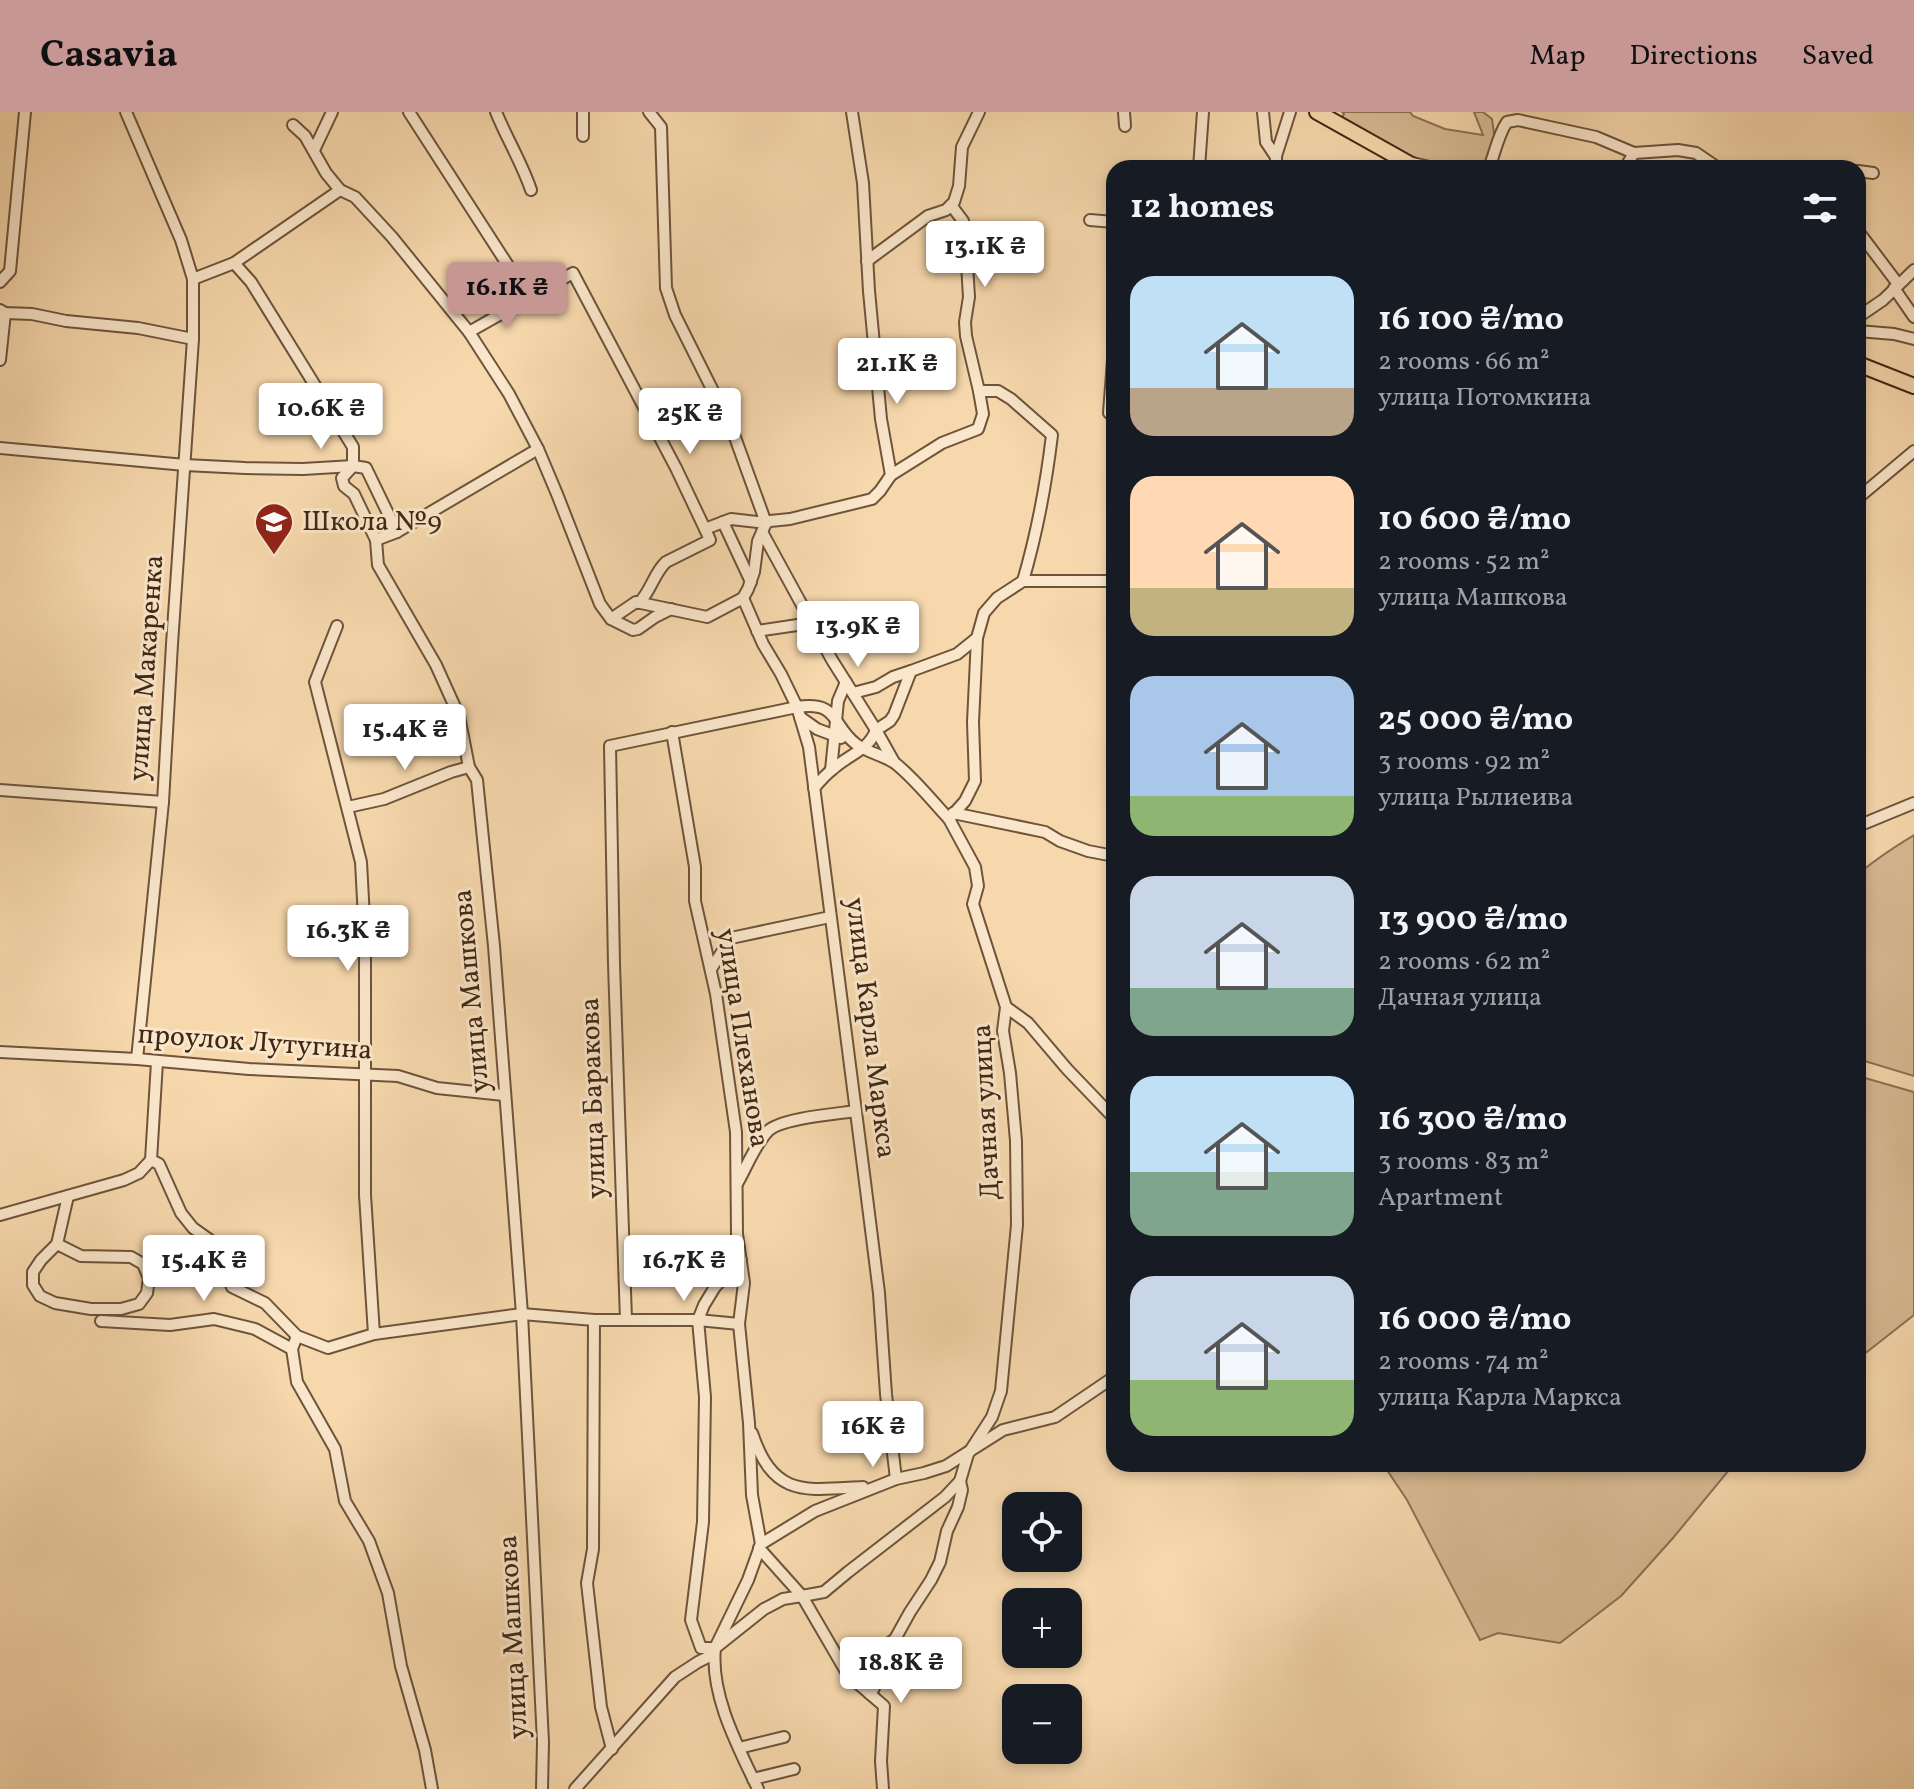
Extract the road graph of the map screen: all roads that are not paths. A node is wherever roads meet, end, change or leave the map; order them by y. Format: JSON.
{"nodes":[{"id":1,"x":25,"y":112,"type":"edge"},
{"id":2,"x":126,"y":112,"type":"edge"},
{"id":3,"x":332,"y":112,"type":"edge"},
{"id":4,"x":409,"y":112,"type":"edge"},
{"id":5,"x":496,"y":112,"type":"edge"},
{"id":6,"x":583,"y":112,"type":"edge"},
{"id":7,"x":649,"y":112,"type":"edge"},
{"id":8,"x":661,"y":112,"type":"edge"},
{"id":9,"x":852,"y":112,"type":"edge"},
{"id":10,"x":979,"y":112,"type":"edge"},
{"id":11,"x":1124,"y":112,"type":"edge"},
{"id":12,"x":1203,"y":112,"type":"edge"},
{"id":13,"x":1263,"y":112,"type":"edge"},
{"id":14,"x":1290,"y":112,"type":"edge"},
{"id":15,"x":1317,"y":112,"type":"edge"},
{"id":16,"x":293,"y":125,"type":"dead end"},
{"id":17,"x":1125,"y":126,"type":"dead end"},
{"id":18,"x":661,"y":127,"type":"junction"},
{"id":19,"x":583,"y":136,"type":"dead end"},
{"id":20,"x":314,"y":150,"type":"junction"},
{"id":21,"x":1634,"y":153,"type":"junction"},
{"id":22,"x":1200,"y":160,"type":"edge"},
{"id":23,"x":1275,"y":160,"type":"edge"},
{"id":24,"x":1277,"y":160,"type":"edge"},
{"id":25,"x":1403,"y":160,"type":"edge"},
{"id":26,"x":1492,"y":160,"type":"edge"},
{"id":27,"x":1630,"y":160,"type":"edge"},
{"id":28,"x":1706,"y":160,"type":"edge"},
{"id":29,"x":1866,"y":172,"type":"edge"},
{"id":30,"x":1873,"y":173,"type":"dead end"},
{"id":31,"x":340,"y":190,"type":"junction"},
{"id":32,"x":531,"y":190,"type":"dead end"},
{"id":33,"x":951,"y":205,"type":"junction"},
{"id":34,"x":1090,"y":220,"type":"dead end"},
{"id":35,"x":1106,"y":221,"type":"edge"},
{"id":36,"x":1866,"y":243,"type":"edge"},
{"id":37,"x":867,"y":261,"type":"junction"},
{"id":38,"x":234,"y":263,"type":"junction"},
{"id":39,"x":1914,"y":270,"type":"edge"},
{"id":40,"x":193,"y":279,"type":"junction"},
{"id":41,"x":0,"y":282,"type":"edge"},
{"id":42,"x":1896,"y":286,"type":"junction"},
{"id":43,"x":529,"y":298,"type":"junction"},
{"id":44,"x":3,"y":312,"type":"edge"},
{"id":45,"x":1866,"y":312,"type":"edge"},
{"id":46,"x":1914,"y":317,"type":"edge"},
{"id":47,"x":469,"y":332,"type":"junction"},
{"id":48,"x":1866,"y":332,"type":"edge"},
{"id":49,"x":193,"y":339,"type":"junction"},
{"id":50,"x":1914,"y":339,"type":"edge"},
{"id":51,"x":0,"y":360,"type":"edge"},
{"id":52,"x":1866,"y":367,"type":"edge"},
{"id":53,"x":1914,"y":386,"type":"edge"},
{"id":54,"x":979,"y":391,"type":"junction"},
{"id":55,"x":0,"y":448,"type":"edge"},
{"id":56,"x":538,"y":449,"type":"junction"},
{"id":57,"x":1914,"y":451,"type":"edge"},
{"id":58,"x":185,"y":465,"type":"junction"},
{"id":59,"x":353,"y":466,"type":"junction"},
{"id":60,"x":891,"y":475,"type":"junction"},
{"id":61,"x":1866,"y":491,"type":"edge"},
{"id":62,"x":723,"y":522,"type":"junction"},
{"id":63,"x":764,"y":528,"type":"junction"},
{"id":64,"x":705,"y":529,"type":"junction"},
{"id":65,"x":397,"y":532,"type":"junction"},
{"id":66,"x":376,"y":540,"type":"junction"},
{"id":67,"x":1023,"y":581,"type":"junction"},
{"id":68,"x":1106,"y":581,"type":"edge"},
{"id":69,"x":751,"y":582,"type":"junction"},
{"id":70,"x":743,"y":598,"type":"junction"},
{"id":71,"x":639,"y":603,"type":"junction"},
{"id":72,"x":671,"y":609,"type":"junction"},
{"id":73,"x":611,"y":619,"type":"junction"},
{"id":74,"x":811,"y":623,"type":"junction"},
{"id":75,"x":337,"y":626,"type":"dead end"},
{"id":76,"x":757,"y":631,"type":"junction"},
{"id":77,"x":977,"y":638,"type":"junction"},
{"id":78,"x":911,"y":671,"type":"junction"},
{"id":79,"x":846,"y":682,"type":"junction"},
{"id":80,"x":854,"y":695,"type":"junction"},
{"id":81,"x":838,"y":701,"type":"junction"},
{"id":82,"x":821,"y":706,"type":"junction"},
{"id":83,"x":798,"y":712,"type":"junction"},
{"id":84,"x":837,"y":718,"type":"junction"},
{"id":85,"x":876,"y":730,"type":"junction"},
{"id":86,"x":672,"y":732,"type":"junction"},
{"id":87,"x":835,"y":736,"type":"junction"},
{"id":88,"x":851,"y":740,"type":"junction"},
{"id":89,"x":863,"y":749,"type":"junction"},
{"id":90,"x":894,"y":762,"type":"junction"},
{"id":91,"x":469,"y":767,"type":"junction"},
{"id":92,"x":831,"y":770,"type":"junction"},
{"id":93,"x":814,"y":788,"type":"junction"},
{"id":94,"x":0,"y":790,"type":"edge"},
{"id":95,"x":163,"y":802,"type":"junction"},
{"id":96,"x":1914,"y":803,"type":"edge"},
{"id":97,"x":348,"y":807,"type":"junction"},
{"id":98,"x":951,"y":816,"type":"junction"},
{"id":99,"x":1866,"y":823,"type":"edge"},
{"id":100,"x":1106,"y":854,"type":"edge"},
{"id":101,"x":830,"y":917,"type":"junction"},
{"id":102,"x":711,"y":969,"type":"junction"},
{"id":103,"x":1006,"y":1007,"type":"junction"},
{"id":104,"x":0,"y":1052,"type":"edge"},
{"id":105,"x":137,"y":1059,"type":"junction"},
{"id":106,"x":157,"y":1062,"type":"junction"},
{"id":107,"x":365,"y":1074,"type":"junction"},
{"id":108,"x":504,"y":1095,"type":"junction"},
{"id":109,"x":1106,"y":1108,"type":"edge"},
{"id":110,"x":856,"y":1111,"type":"junction"},
{"id":111,"x":151,"y":1160,"type":"junction"},
{"id":112,"x":737,"y":1183,"type":"junction"},
{"id":113,"x":68,"y":1196,"type":"junction"},
{"id":114,"x":0,"y":1215,"type":"edge"},
{"id":115,"x":57,"y":1244,"type":"junction"},
{"id":116,"x":741,"y":1260,"type":"junction"},
{"id":117,"x":522,"y":1314,"type":"junction"},
{"id":118,"x":594,"y":1320,"type":"junction"},
{"id":119,"x":626,"y":1320,"type":"junction"},
{"id":120,"x":698,"y":1320,"type":"junction"},
{"id":121,"x":101,"y":1321,"type":"dead end"},
{"id":122,"x":739,"y":1324,"type":"junction"},
{"id":123,"x":374,"y":1334,"type":"junction"},
{"id":124,"x":297,"y":1336,"type":"junction"},
{"id":125,"x":292,"y":1349,"type":"junction"},
{"id":126,"x":1106,"y":1382,"type":"edge"},
{"id":127,"x":749,"y":1422,"type":"junction"},
{"id":128,"x":968,"y":1454,"type":"junction"},
{"id":129,"x":896,"y":1479,"type":"junction"},
{"id":130,"x":960,"y":1481,"type":"junction"},
{"id":131,"x":873,"y":1487,"type":"junction"},
{"id":132,"x":760,"y":1546,"type":"junction"},
{"id":133,"x":802,"y":1596,"type":"junction"},
{"id":134,"x":714,"y":1651,"type":"junction"},
{"id":135,"x":870,"y":1694,"type":"junction"},
{"id":136,"x":784,"y":1737,"type":"dead end"},
{"id":137,"x":739,"y":1748,"type":"junction"},
{"id":138,"x":612,"y":1749,"type":"junction"},
{"id":139,"x":794,"y":1769,"type":"dead end"},
{"id":140,"x":755,"y":1784,"type":"edge"},
{"id":141,"x":432,"y":1789,"type":"edge"},
{"id":142,"x":542,"y":1789,"type":"edge"},
{"id":143,"x":575,"y":1789,"type":"edge"},
{"id":144,"x":883,"y":1789,"type":"edge"}],
"edges":[{"from":1,"to":41,"type":"street"},
{"from":2,"to":40,"type":"street","name":"улица Макаренка"},
{"from":3,"to":20,"type":"street"},
{"from":4,"to":43,"type":"street"},
{"from":5,"to":32,"type":"street"},
{"from":6,"to":19,"type":"street"},
{"from":7,"to":18,"type":"street"},
{"from":8,"to":18,"type":"street"},
{"from":9,"to":37,"type":"street"},
{"from":10,"to":33,"type":"street"},
{"from":11,"to":17,"type":"street"},
{"from":12,"to":22,"type":"street"},
{"from":13,"to":23,"type":"street"},
{"from":14,"to":24,"type":"street"},
{"from":15,"to":25,"type":"main road"},
{"from":16,"to":20,"type":"street"},
{"from":18,"to":63,"type":"street"},
{"from":20,"to":31,"type":"street"},
{"from":21,"to":26,"type":"street"},
{"from":21,"to":27,"type":"street"},
{"from":21,"to":28,"type":"street"},
{"from":29,"to":30,"type":"street"},
{"from":31,"to":38,"type":"street"},
{"from":31,"to":47,"type":"street"},
{"from":33,"to":37,"type":"street"},
{"from":33,"to":54,"type":"street"},
{"from":34,"to":35,"type":"street"},
{"from":36,"to":42,"type":"street"},
{"from":37,"to":60,"type":"street"},
{"from":38,"to":40,"type":"street"},
{"from":38,"to":59,"type":"street","name":"улица Машкова"},
{"from":39,"to":42,"type":"street"},
{"from":40,"to":49,"type":"street","name":"улица Макаренка"},
{"from":42,"to":45,"type":"street"},
{"from":42,"to":46,"type":"street"},
{"from":43,"to":47,"type":"street"},
{"from":43,"to":64,"type":"street"},
{"from":44,"to":49,"type":"street"},
{"from":44,"to":51,"type":"street"},
{"from":47,"to":56,"type":"street"},
{"from":48,"to":50,"type":"street"},
{"from":49,"to":58,"type":"street","name":"улица Макаренка"},
{"from":52,"to":53,"type":"main road"},
{"from":54,"to":60,"type":"street"},
{"from":54,"to":67,"type":"street"},
{"from":55,"to":58,"type":"street"},
{"from":56,"to":65,"type":"street"},
{"from":56,"to":73,"type":"street"},
{"from":57,"to":61,"type":"street"},
{"from":58,"to":59,"type":"street"},
{"from":58,"to":95,"type":"street","name":"улица Макаренка"},
{"from":59,"to":65,"type":"street"},
{"from":59,"to":66,"type":"street","name":"улица Машкова"},
{"from":60,"to":63,"type":"street"},
{"from":62,"to":63,"type":"street"},
{"from":62,"to":64,"type":"street"},
{"from":62,"to":69,"type":"street"},
{"from":63,"to":69,"type":"street"},
{"from":63,"to":74,"type":"street"},
{"from":64,"to":71,"type":"street"},
{"from":65,"to":66,"type":"street"},
{"from":66,"to":91,"type":"street","name":"улица Машкова"},
{"from":67,"to":68,"type":"street"},
{"from":67,"to":77,"type":"street"},
{"from":69,"to":70,"type":"street"},
{"from":70,"to":72,"type":"street"},
{"from":70,"to":76,"type":"street","name":"улица Карла Маркса"},
{"from":71,"to":72,"type":"street"},
{"from":71,"to":73,"type":"street"},
{"from":72,"to":73,"type":"street"},
{"from":74,"to":76,"type":"street"},
{"from":74,"to":79,"type":"street"},
{"from":75,"to":97,"type":"street"},
{"from":76,"to":83,"type":"street","name":"улица Карла Маркса"},
{"from":77,"to":78,"type":"street"},
{"from":77,"to":98,"type":"street"},
{"from":78,"to":80,"type":"street"},
{"from":78,"to":85,"type":"street"},
{"from":79,"to":80,"type":"street"},
{"from":79,"to":81,"type":"street"},
{"from":80,"to":81,"type":"street"},
{"from":80,"to":85,"type":"street"},
{"from":81,"to":82,"type":"street"},
{"from":81,"to":84,"type":"street"},
{"from":82,"to":83,"type":"street"},
{"from":82,"to":84,"type":"street","name":"Дачная улица"},
{"from":83,"to":86,"type":"street"},
{"from":83,"to":87,"type":"street"},
{"from":83,"to":93,"type":"street","name":"улица Карла Маркса"},
{"from":84,"to":87,"type":"street"},
{"from":84,"to":88,"type":"street","name":"Дачная улица"},
{"from":85,"to":89,"type":"street"},
{"from":85,"to":90,"type":"street"},
{"from":86,"to":102,"type":"street","name":"улица Плеханова"},
{"from":86,"to":119,"type":"street","name":"улица Баракова"},
{"from":87,"to":88,"type":"street"},
{"from":87,"to":92,"type":"street"},
{"from":88,"to":89,"type":"street","name":"Дачная улица"},
{"from":89,"to":90,"type":"street","name":"Дачная улица"},
{"from":89,"to":92,"type":"street"},
{"from":90,"to":98,"type":"street","name":"Дачная улица"},
{"from":91,"to":97,"type":"street"},
{"from":91,"to":108,"type":"street","name":"улица Машкова"},
{"from":92,"to":93,"type":"street"},
{"from":93,"to":101,"type":"street","name":"улица Карла Маркса"},
{"from":94,"to":95,"type":"street"},
{"from":95,"to":105,"type":"street","name":"улица Макаренка"},
{"from":96,"to":99,"type":"street"},
{"from":97,"to":107,"type":"street"},
{"from":98,"to":100,"type":"street"},
{"from":98,"to":103,"type":"street","name":"Дачная улица"},
{"from":101,"to":102,"type":"street"},
{"from":101,"to":110,"type":"street","name":"улица Карла Маркса"},
{"from":102,"to":112,"type":"street","name":"улица Плеханова"},
{"from":103,"to":109,"type":"street"},
{"from":103,"to":128,"type":"street","name":"Дачная улица"},
{"from":104,"to":105,"type":"street","name":"проулок Лутугина"},
{"from":105,"to":106,"type":"street","name":"проулок Лутугина"},
{"from":106,"to":107,"type":"street","name":"проулок Лутугина"},
{"from":106,"to":111,"type":"street"},
{"from":107,"to":108,"type":"street","name":"проулок Лутугина"},
{"from":107,"to":123,"type":"street"},
{"from":108,"to":117,"type":"street","name":"улица Машкова"},
{"from":110,"to":112,"type":"street"},
{"from":110,"to":129,"type":"street","name":"улица Карла Маркса"},
{"from":111,"to":113,"type":"street"},
{"from":111,"to":124,"type":"street"},
{"from":112,"to":116,"type":"street","name":"улица Плеханова"},
{"from":113,"to":114,"type":"street"},
{"from":113,"to":115,"type":"street"},
{"from":115,"to":115,"type":"street"},
{"from":116,"to":120,"type":"street"},
{"from":116,"to":122,"type":"street","name":"улица Плеханова"},
{"from":117,"to":118,"type":"street"},
{"from":117,"to":123,"type":"street"},
{"from":117,"to":142,"type":"street","name":"улица Машкова"},
{"from":118,"to":119,"type":"street"},
{"from":118,"to":138,"type":"street"},
{"from":119,"to":120,"type":"street"},
{"from":120,"to":122,"type":"street"},
{"from":120,"to":134,"type":"street"},
{"from":121,"to":125,"type":"street"},
{"from":122,"to":127,"type":"street","name":"улица Плеханова"},
{"from":123,"to":124,"type":"street"},
{"from":124,"to":125,"type":"street"},
{"from":125,"to":141,"type":"street"},
{"from":126,"to":128,"type":"street"},
{"from":127,"to":131,"type":"street"},
{"from":127,"to":132,"type":"street","name":"улица Плеханова"},
{"from":128,"to":129,"type":"street"},
{"from":128,"to":130,"type":"street","name":"Дачная улица"},
{"from":129,"to":131,"type":"street"},
{"from":130,"to":133,"type":"street"},
{"from":130,"to":135,"type":"street","name":"Дачная улица"},
{"from":131,"to":132,"type":"street"},
{"from":132,"to":133,"type":"street"},
{"from":132,"to":134,"type":"street"},
{"from":133,"to":134,"type":"street"},
{"from":133,"to":135,"type":"street"},
{"from":134,"to":137,"type":"street"},
{"from":134,"to":138,"type":"street"},
{"from":135,"to":144,"type":"street"},
{"from":136,"to":137,"type":"street"},
{"from":137,"to":140,"type":"street"},
{"from":138,"to":143,"type":"street"},
{"from":139,"to":140,"type":"street"}]}
